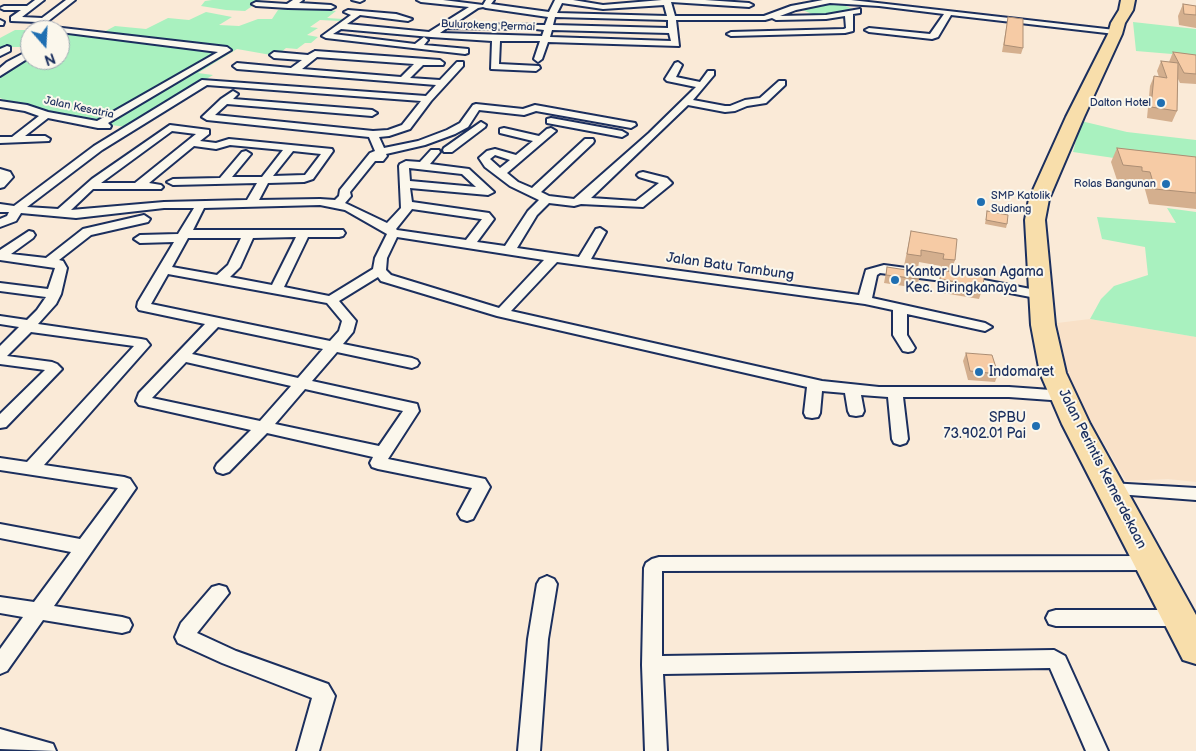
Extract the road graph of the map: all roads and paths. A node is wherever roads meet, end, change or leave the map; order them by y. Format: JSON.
{"nodes":[{"id":1,"x":40,"y":0,"type":"edge"},
{"id":2,"x":71,"y":0,"type":"edge"},
{"id":3,"x":359,"y":0,"type":"edge"},
{"id":4,"x":422,"y":0,"type":"edge"},
{"id":5,"x":524,"y":0,"type":"edge"},
{"id":6,"x":559,"y":0,"type":"edge"},
{"id":7,"x":829,"y":0,"type":"edge"},
{"id":8,"x":924,"y":0,"type":"edge"},
{"id":9,"x":1128,"y":0,"type":"edge"},
{"id":10,"x":667,"y":1,"type":"edge"},
{"id":11,"x":296,"y":2,"type":"edge"},
{"id":12,"x":256,"y":4,"type":"dead end"},
{"id":13,"x":484,"y":4,"type":"edge"},
{"id":14,"x":753,"y":4,"type":"dead end"},
{"id":15,"x":877,"y":4,"type":"junction"},
{"id":16,"x":602,"y":7,"type":"junction"},
{"id":17,"x":4,"y":8,"type":"dead end"},
{"id":18,"x":29,"y":8,"type":"junction"},
{"id":19,"x":331,"y":8,"type":"dead end"},
{"id":20,"x":920,"y":9,"type":"junction"},
{"id":21,"x":517,"y":10,"type":"junction"},
{"id":22,"x":849,"y":12,"type":"junction"},
{"id":23,"x":944,"y":12,"type":"junction"},
{"id":24,"x":358,"y":13,"type":"junction"},
{"id":25,"x":552,"y":15,"type":"junction"},
{"id":26,"x":460,"y":16,"type":"junction"},
{"id":27,"x":601,"y":16,"type":"junction"},
{"id":28,"x":672,"y":18,"type":"junction"},
{"id":29,"x":765,"y":18,"type":"junction"},
{"id":30,"x":817,"y":18,"type":"junction"},
{"id":31,"x":408,"y":19,"type":"dead end"},
{"id":32,"x":44,"y":20,"type":"joint"},
{"id":33,"x":898,"y":24,"type":"dead end"},
{"id":34,"x":339,"y":26,"type":"junction"},
{"id":35,"x":444,"y":26,"type":"junction"},
{"id":36,"x":536,"y":26,"type":"junction"},
{"id":37,"x":548,"y":27,"type":"junction"},
{"id":38,"x":870,"y":30,"type":"dead end"},
{"id":39,"x":70,"y":31,"type":"edge"},
{"id":40,"x":672,"y":31,"type":"junction"},
{"id":41,"x":819,"y":31,"type":"junction"},
{"id":42,"x":78,"y":32,"type":"junction"},
{"id":43,"x":894,"y":33,"type":"junction"},
{"id":44,"x":1115,"y":33,"type":"junction"},
{"id":45,"x":731,"y":34,"type":"dead end"},
{"id":46,"x":432,"y":35,"type":"junction"},
{"id":47,"x":70,"y":36,"type":"edge"},
{"id":48,"x":496,"y":39,"type":"junction"},
{"id":49,"x":545,"y":39,"type":"junction"},
{"id":50,"x":325,"y":44,"type":"dead end"},
{"id":51,"x":416,"y":47,"type":"junction"},
{"id":52,"x":465,"y":52,"type":"dead end"},
{"id":53,"x":274,"y":55,"type":"dead end"},
{"id":54,"x":312,"y":56,"type":"junction"},
{"id":55,"x":349,"y":56,"type":"junction"},
{"id":56,"x":20,"y":57,"type":"edge"},
{"id":57,"x":385,"y":59,"type":"junction"},
{"id":58,"x":421,"y":62,"type":"junction"},
{"id":59,"x":440,"y":63,"type":"dead end"},
{"id":60,"x":5,"y":64,"type":"edge"},
{"id":61,"x":460,"y":64,"type":"dead end"},
{"id":62,"x":678,"y":65,"type":"dead end"},
{"id":63,"x":237,"y":66,"type":"dead end"},
{"id":64,"x":293,"y":71,"type":"junction"},
{"id":65,"x":0,"y":73,"type":"edge"},
{"id":66,"x":711,"y":73,"type":"dead end"},
{"id":67,"x":329,"y":74,"type":"junction"},
{"id":68,"x":365,"y":77,"type":"junction"},
{"id":69,"x":403,"y":80,"type":"junction"},
{"id":70,"x":442,"y":83,"type":"junction"},
{"id":71,"x":782,"y":83,"type":"dead end"},
{"id":72,"x":702,"y":85,"type":"junction"},
{"id":73,"x":233,"y":94,"type":"dead end"},
{"id":74,"x":428,"y":99,"type":"junction"},
{"id":75,"x":224,"y":101,"type":"junction"},
{"id":76,"x":686,"y":102,"type":"junction"},
{"id":77,"x":0,"y":104,"type":"edge"},
{"id":78,"x":524,"y":112,"type":"junction"},
{"id":79,"x":46,"y":115,"type":"junction"},
{"id":80,"x":98,"y":125,"type":"junction"},
{"id":81,"x":464,"y":125,"type":"junction"},
{"id":82,"x":631,"y":125,"type":"dead end"},
{"id":83,"x":124,"y":130,"type":"junction"},
{"id":84,"x":504,"y":131,"type":"dead end"},
{"id":85,"x":551,"y":131,"type":"dead end"},
{"id":86,"x":353,"y":132,"type":"junction"},
{"id":87,"x":373,"y":134,"type":"junction"},
{"id":88,"x":622,"y":134,"type":"dead end"},
{"id":89,"x":45,"y":139,"type":"dead end"},
{"id":90,"x":540,"y":139,"type":"junction"},
{"id":91,"x":0,"y":140,"type":"edge"},
{"id":92,"x":14,"y":140,"type":"junction"},
{"id":93,"x":589,"y":141,"type":"dead end"},
{"id":94,"x":191,"y":143,"type":"junction"},
{"id":95,"x":448,"y":150,"type":"dead end"},
{"id":96,"x":288,"y":151,"type":"dead end"},
{"id":97,"x":381,"y":152,"type":"junction"},
{"id":98,"x":435,"y":152,"type":"dead end"},
{"id":99,"x":246,"y":154,"type":"dead end"},
{"id":100,"x":518,"y":159,"type":"junction"},
{"id":101,"x":423,"y":165,"type":"junction"},
{"id":102,"x":0,"y":172,"type":"edge"},
{"id":103,"x":501,"y":174,"type":"junction"},
{"id":104,"x":643,"y":176,"type":"dead end"},
{"id":105,"x":222,"y":181,"type":"junction"},
{"id":106,"x":264,"y":181,"type":"junction"},
{"id":107,"x":173,"y":182,"type":"dead end"},
{"id":108,"x":405,"y":184,"type":"junction"},
{"id":109,"x":0,"y":185,"type":"edge"},
{"id":110,"x":92,"y":186,"type":"junction"},
{"id":111,"x":139,"y":186,"type":"junction"},
{"id":112,"x":157,"y":187,"type":"dead end"},
{"id":113,"x":534,"y":193,"type":"junction"},
{"id":114,"x":546,"y":199,"type":"junction"},
{"id":115,"x":341,"y":200,"type":"junction"},
{"id":116,"x":581,"y":201,"type":"junction"},
{"id":117,"x":252,"y":202,"type":"junction"},
{"id":118,"x":406,"y":205,"type":"junction"},
{"id":119,"x":0,"y":208,"type":"edge"},
{"id":120,"x":199,"y":209,"type":"dead end"},
{"id":121,"x":18,"y":210,"type":"junction"},
{"id":122,"x":61,"y":214,"type":"junction"},
{"id":123,"x":144,"y":219,"type":"dead end"},
{"id":124,"x":0,"y":223,"type":"edge"},
{"id":125,"x":391,"y":231,"type":"junction"},
{"id":126,"x":600,"y":232,"type":"dead end"},
{"id":127,"x":304,"y":233,"type":"junction"},
{"id":128,"x":339,"y":233,"type":"dead end"},
{"id":129,"x":246,"y":234,"type":"junction"},
{"id":130,"x":29,"y":235,"type":"dead end"},
{"id":131,"x":183,"y":236,"type":"junction"},
{"id":132,"x":140,"y":239,"type":"dead end"},
{"id":133,"x":470,"y":243,"type":"junction"},
{"id":134,"x":510,"y":249,"type":"junction"},
{"id":135,"x":0,"y":256,"type":"edge"},
{"id":136,"x":554,"y":257,"type":"junction"},
{"id":137,"x":49,"y":262,"type":"junction"},
{"id":138,"x":583,"y":262,"type":"junction"},
{"id":139,"x":164,"y":269,"type":"junction"},
{"id":140,"x":379,"y":271,"type":"junction"},
{"id":141,"x":220,"y":279,"type":"junction"},
{"id":142,"x":0,"y":287,"type":"edge"},
{"id":143,"x":276,"y":290,"type":"junction"},
{"id":144,"x":54,"y":294,"type":"junction"},
{"id":145,"x":1041,"y":295,"type":"junction"},
{"id":146,"x":331,"y":300,"type":"junction"},
{"id":147,"x":865,"y":300,"type":"junction"},
{"id":148,"x":900,"y":309,"type":"junction"},
{"id":149,"x":502,"y":313,"type":"junction"},
{"id":150,"x":0,"y":320,"type":"edge"},
{"id":151,"x":215,"y":322,"type":"junction"},
{"id":152,"x":29,"y":326,"type":"junction"},
{"id":153,"x":985,"y":327,"type":"dead end"},
{"id":154,"x":333,"y":345,"type":"junction"},
{"id":155,"x":908,"y":348,"type":"dead end"},
{"id":156,"x":0,"y":354,"type":"edge"},
{"id":157,"x":183,"y":357,"type":"junction"},
{"id":158,"x":0,"y":359,"type":"edge"},
{"id":159,"x":412,"y":363,"type":"dead end"},
{"id":160,"x":300,"y":384,"type":"junction"},
{"id":161,"x":815,"y":385,"type":"junction"},
{"id":162,"x":852,"y":390,"type":"junction"},
{"id":163,"x":895,"y":392,"type":"junction"},
{"id":164,"x":1065,"y":396,"type":"junction"},
{"id":165,"x":856,"y":411,"type":"dead end"},
{"id":166,"x":812,"y":413,"type":"dead end"},
{"id":167,"x":0,"y":423,"type":"edge"},
{"id":168,"x":264,"y":426,"type":"junction"},
{"id":169,"x":900,"y":439,"type":"dead end"},
{"id":170,"x":383,"y":453,"type":"junction"},
{"id":171,"x":0,"y":464,"type":"edge"},
{"id":172,"x":223,"y":468,"type":"dead end"},
{"id":173,"x":31,"y":469,"type":"junction"},
{"id":174,"x":1110,"y":489,"type":"junction"},
{"id":175,"x":1196,"y":494,"type":"edge"},
{"id":176,"x":467,"y":514,"type":"dead end"},
{"id":177,"x":0,"y":531,"type":"edge"},
{"id":178,"x":84,"y":547,"type":"junction"},
{"id":179,"x":1150,"y":563,"type":"junction"},
{"id":180,"x":547,"y":584,"type":"dead end"},
{"id":181,"x":219,"y":593,"type":"dead end"},
{"id":182,"x":0,"y":605,"type":"edge"},
{"id":183,"x":38,"y":612,"type":"junction"},
{"id":184,"x":1056,"y":618,"type":"dead end"},
{"id":185,"x":1180,"y":618,"type":"junction"},
{"id":186,"x":122,"y":625,"type":"dead end"},
{"id":187,"x":1196,"y":649,"type":"edge"},
{"id":188,"x":0,"y":665,"type":"edge"},
{"id":189,"x":652,"y":665,"type":"junction"},
{"id":190,"x":0,"y":739,"type":"edge"},
{"id":191,"x":45,"y":751,"type":"edge"},
{"id":192,"x":308,"y":751,"type":"edge"},
{"id":193,"x":529,"y":751,"type":"edge"},
{"id":194,"x":656,"y":751,"type":"edge"},
{"id":195,"x":1097,"y":751,"type":"edge"}],
"edges":[{"from":1,"to":18,"type":"street"},
{"from":2,"to":32,"type":"street"},
{"from":3,"to":24,"type":"street"},
{"from":4,"to":13,"type":"street"},
{"from":5,"to":21,"type":"street"},
{"from":6,"to":16,"type":"street"},
{"from":6,"to":25,"type":"street"},
{"from":7,"to":15,"type":"street","name":"Bulurokeng Permai"},
{"from":7,"to":29,"type":"street","name":"Bulurokeng Permai"},
{"from":8,"to":20,"type":"street"},
{"from":9,"to":44,"type":"highway","name":"Jalan Perintis Kemerdekaan"},
{"from":10,"to":14,"type":"street"},
{"from":10,"to":16,"type":"street"},
{"from":10,"to":28,"type":"street"},
{"from":11,"to":12,"type":"street"},
{"from":11,"to":19,"type":"street"},
{"from":13,"to":21,"type":"street","name":"Bulurokeng Permai"},
{"from":13,"to":26,"type":"street","name":"Bulurokeng Permai"},
{"from":15,"to":20,"type":"street","name":"Bulurokeng Permai"},
{"from":15,"to":22,"type":"street"},
{"from":15,"to":23,"type":"street"},
{"from":16,"to":27,"type":"street"},
{"from":17,"to":18,"type":"street"},
{"from":18,"to":32,"type":"street"},
{"from":20,"to":23,"type":"street","name":"Bulurokeng Permai"},
{"from":21,"to":25,"type":"street","name":"Bulurokeng Permai"},
{"from":22,"to":30,"type":"street"},
{"from":22,"to":41,"type":"street"},
{"from":23,"to":43,"type":"street"},
{"from":23,"to":44,"type":"street"},
{"from":24,"to":31,"type":"street"},
{"from":24,"to":34,"type":"street"},
{"from":25,"to":27,"type":"street","name":"Bulurokeng Permai"},
{"from":25,"to":37,"type":"street","name":"Bulurokeng Permai"},
{"from":26,"to":35,"type":"street","name":"Bulurokeng Permai"},
{"from":26,"to":36,"type":"street"},
{"from":27,"to":28,"type":"street","name":"Bulurokeng Permai"},
{"from":28,"to":29,"type":"street","name":"Bulurokeng Permai"},
{"from":28,"to":40,"type":"street"},
{"from":29,"to":30,"type":"street"},
{"from":30,"to":41,"type":"street"},
{"from":33,"to":43,"type":"street"},
{"from":34,"to":46,"type":"street"},
{"from":34,"to":51,"type":"street"},
{"from":35,"to":36,"type":"street","name":"Bulurokeng Permai"},
{"from":35,"to":46,"type":"street","name":"Bulurokeng Permai"},
{"from":36,"to":37,"type":"street","name":"Bulurokeng Permai"},
{"from":37,"to":40,"type":"street","name":"Bulurokeng Permai"},
{"from":37,"to":49,"type":"street","name":"Bulurokeng Permai"},
{"from":38,"to":43,"type":"street"},
{"from":39,"to":42,"type":"street"},
{"from":40,"to":49,"type":"street"},
{"from":41,"to":45,"type":"street"},
{"from":42,"to":47,"type":"street"},
{"from":42,"to":80,"type":"street"},
{"from":44,"to":145,"type":"highway","name":"Jalan Perintis Kemerdekaan"},
{"from":46,"to":48,"type":"street","name":"Bulurokeng Permai"},
{"from":46,"to":51,"type":"street"},
{"from":48,"to":49,"type":"street","name":"Bulurokeng Permai"},
{"from":48,"to":49,"type":"street"},
{"from":50,"to":54,"type":"street"},
{"from":51,"to":52,"type":"street"},
{"from":53,"to":54,"type":"street"},
{"from":54,"to":55,"type":"street"},
{"from":54,"to":64,"type":"street"},
{"from":55,"to":57,"type":"street"},
{"from":55,"to":67,"type":"street"},
{"from":56,"to":60,"type":"street"},
{"from":57,"to":58,"type":"street"},
{"from":57,"to":68,"type":"street"},
{"from":58,"to":59,"type":"street"},
{"from":58,"to":69,"type":"street"},
{"from":60,"to":65,"type":"street"},
{"from":61,"to":70,"type":"street"},
{"from":62,"to":72,"type":"street"},
{"from":63,"to":64,"type":"street"},
{"from":64,"to":67,"type":"street"},
{"from":66,"to":72,"type":"street"},
{"from":67,"to":68,"type":"street"},
{"from":68,"to":69,"type":"street"},
{"from":69,"to":70,"type":"street"},
{"from":70,"to":74,"type":"street"},
{"from":71,"to":76,"type":"street"},
{"from":72,"to":76,"type":"street"},
{"from":73,"to":75,"type":"street"},
{"from":74,"to":83,"type":"street"},
{"from":74,"to":87,"type":"street"},
{"from":75,"to":86,"type":"street"},
{"from":75,"to":86,"type":"street"},
{"from":76,"to":116,"type":"street"},
{"from":77,"to":79,"type":"street","name":"Jalan Kesatria"},
{"from":78,"to":81,"type":"street"},
{"from":78,"to":82,"type":"street"},
{"from":78,"to":88,"type":"street"},
{"from":79,"to":80,"type":"street","name":"Jalan Kesatria"},
{"from":79,"to":92,"type":"street"},
{"from":80,"to":83,"type":"street","name":"Jalan Kesatria"},
{"from":81,"to":95,"type":"street"},
{"from":81,"to":97,"type":"street"},
{"from":83,"to":121,"type":"street"},
{"from":84,"to":90,"type":"street"},
{"from":85,"to":90,"type":"street"},
{"from":86,"to":87,"type":"street"},
{"from":87,"to":97,"type":"street"},
{"from":89,"to":92,"type":"street"},
{"from":90,"to":100,"type":"street"},
{"from":91,"to":92,"type":"street"},
{"from":93,"to":113,"type":"street"},
{"from":94,"to":106,"type":"street"},
{"from":94,"to":110,"type":"street"},
{"from":94,"to":111,"type":"street"},
{"from":96,"to":106,"type":"street"},
{"from":97,"to":115,"type":"street"},
{"from":98,"to":101,"type":"street"},
{"from":99,"to":105,"type":"street"},
{"from":100,"to":103,"type":"street"},
{"from":100,"to":103,"type":"street"},
{"from":101,"to":108,"type":"street"},
{"from":101,"to":108,"type":"street"},
{"from":102,"to":109,"type":"street"},
{"from":103,"to":113,"type":"street"},
{"from":104,"to":116,"type":"street"},
{"from":105,"to":106,"type":"street"},
{"from":105,"to":107,"type":"street"},
{"from":106,"to":117,"type":"street"},
{"from":108,"to":118,"type":"street"},
{"from":110,"to":111,"type":"street"},
{"from":110,"to":122,"type":"street"},
{"from":111,"to":112,"type":"street"},
{"from":113,"to":114,"type":"street"},
{"from":114,"to":116,"type":"street"},
{"from":114,"to":134,"type":"street"},
{"from":115,"to":117,"type":"street"},
{"from":115,"to":125,"type":"street","name":"Jalan Batu Tambung"},
{"from":117,"to":122,"type":"street"},
{"from":118,"to":125,"type":"street"},
{"from":118,"to":133,"type":"street"},
{"from":119,"to":121,"type":"street"},
{"from":120,"to":131,"type":"street"},
{"from":121,"to":122,"type":"street"},
{"from":121,"to":124,"type":"street"},
{"from":123,"to":137,"type":"street"},
{"from":125,"to":133,"type":"street","name":"Jalan Batu Tambung"},
{"from":125,"to":140,"type":"street"},
{"from":126,"to":138,"type":"street"},
{"from":127,"to":128,"type":"street"},
{"from":127,"to":129,"type":"street"},
{"from":127,"to":143,"type":"street"},
{"from":129,"to":131,"type":"street"},
{"from":129,"to":141,"type":"street"},
{"from":130,"to":135,"type":"street"},
{"from":131,"to":132,"type":"street"},
{"from":131,"to":139,"type":"street"},
{"from":133,"to":134,"type":"street","name":"Jalan Batu Tambung"},
{"from":134,"to":136,"type":"street","name":"Jalan Batu Tambung"},
{"from":135,"to":137,"type":"street"},
{"from":136,"to":138,"type":"street","name":"Jalan Batu Tambung"},
{"from":136,"to":149,"type":"street"},
{"from":137,"to":144,"type":"street"},
{"from":138,"to":147,"type":"street","name":"Jalan Batu Tambung"},
{"from":139,"to":141,"type":"street"},
{"from":139,"to":151,"type":"street"},
{"from":140,"to":146,"type":"street"},
{"from":140,"to":149,"type":"street"},
{"from":141,"to":143,"type":"street"},
{"from":142,"to":144,"type":"street"},
{"from":143,"to":146,"type":"street"},
{"from":144,"to":152,"type":"street"},
{"from":145,"to":147,"type":"street"},
{"from":145,"to":164,"type":"highway","name":"Jalan Perintis Kemerdekaan"},
{"from":146,"to":154,"type":"street"},
{"from":147,"to":148,"type":"street","name":"Jalan Batu Tambung"},
{"from":148,"to":153,"type":"street","name":"Jalan Batu Tambung"},
{"from":148,"to":155,"type":"street"},
{"from":149,"to":161,"type":"street"},
{"from":150,"to":152,"type":"street"},
{"from":151,"to":154,"type":"street"},
{"from":151,"to":157,"type":"street"},
{"from":152,"to":156,"type":"street"},
{"from":152,"to":173,"type":"street"},
{"from":154,"to":159,"type":"street"},
{"from":154,"to":160,"type":"street"},
{"from":157,"to":160,"type":"street"},
{"from":157,"to":168,"type":"street"},
{"from":158,"to":167,"type":"street"},
{"from":160,"to":168,"type":"street"},
{"from":160,"to":170,"type":"street"},
{"from":161,"to":162,"type":"street"},
{"from":161,"to":166,"type":"street"},
{"from":162,"to":163,"type":"street"},
{"from":162,"to":165,"type":"street"},
{"from":163,"to":164,"type":"street"},
{"from":163,"to":169,"type":"street"},
{"from":164,"to":174,"type":"highway","name":"Jalan Perintis Kemerdekaan"},
{"from":168,"to":170,"type":"street"},
{"from":168,"to":172,"type":"street"},
{"from":170,"to":176,"type":"street"},
{"from":171,"to":173,"type":"street"},
{"from":173,"to":178,"type":"street"},
{"from":174,"to":175,"type":"street"},
{"from":174,"to":179,"type":"highway","name":"Jalan Perintis Kemerdekaan"},
{"from":177,"to":178,"type":"street"},
{"from":178,"to":183,"type":"street"},
{"from":179,"to":185,"type":"highway","name":"Jalan Perintis Kemerdekaan"},
{"from":179,"to":189,"type":"street"},
{"from":180,"to":193,"type":"street"},
{"from":181,"to":192,"type":"street"},
{"from":182,"to":183,"type":"street"},
{"from":183,"to":186,"type":"street"},
{"from":183,"to":188,"type":"street"},
{"from":184,"to":185,"type":"street"},
{"from":185,"to":187,"type":"highway","name":"Jalan Perintis Kemerdekaan"},
{"from":189,"to":194,"type":"street"},
{"from":189,"to":195,"type":"street"},
{"from":190,"to":191,"type":"street"}]}
